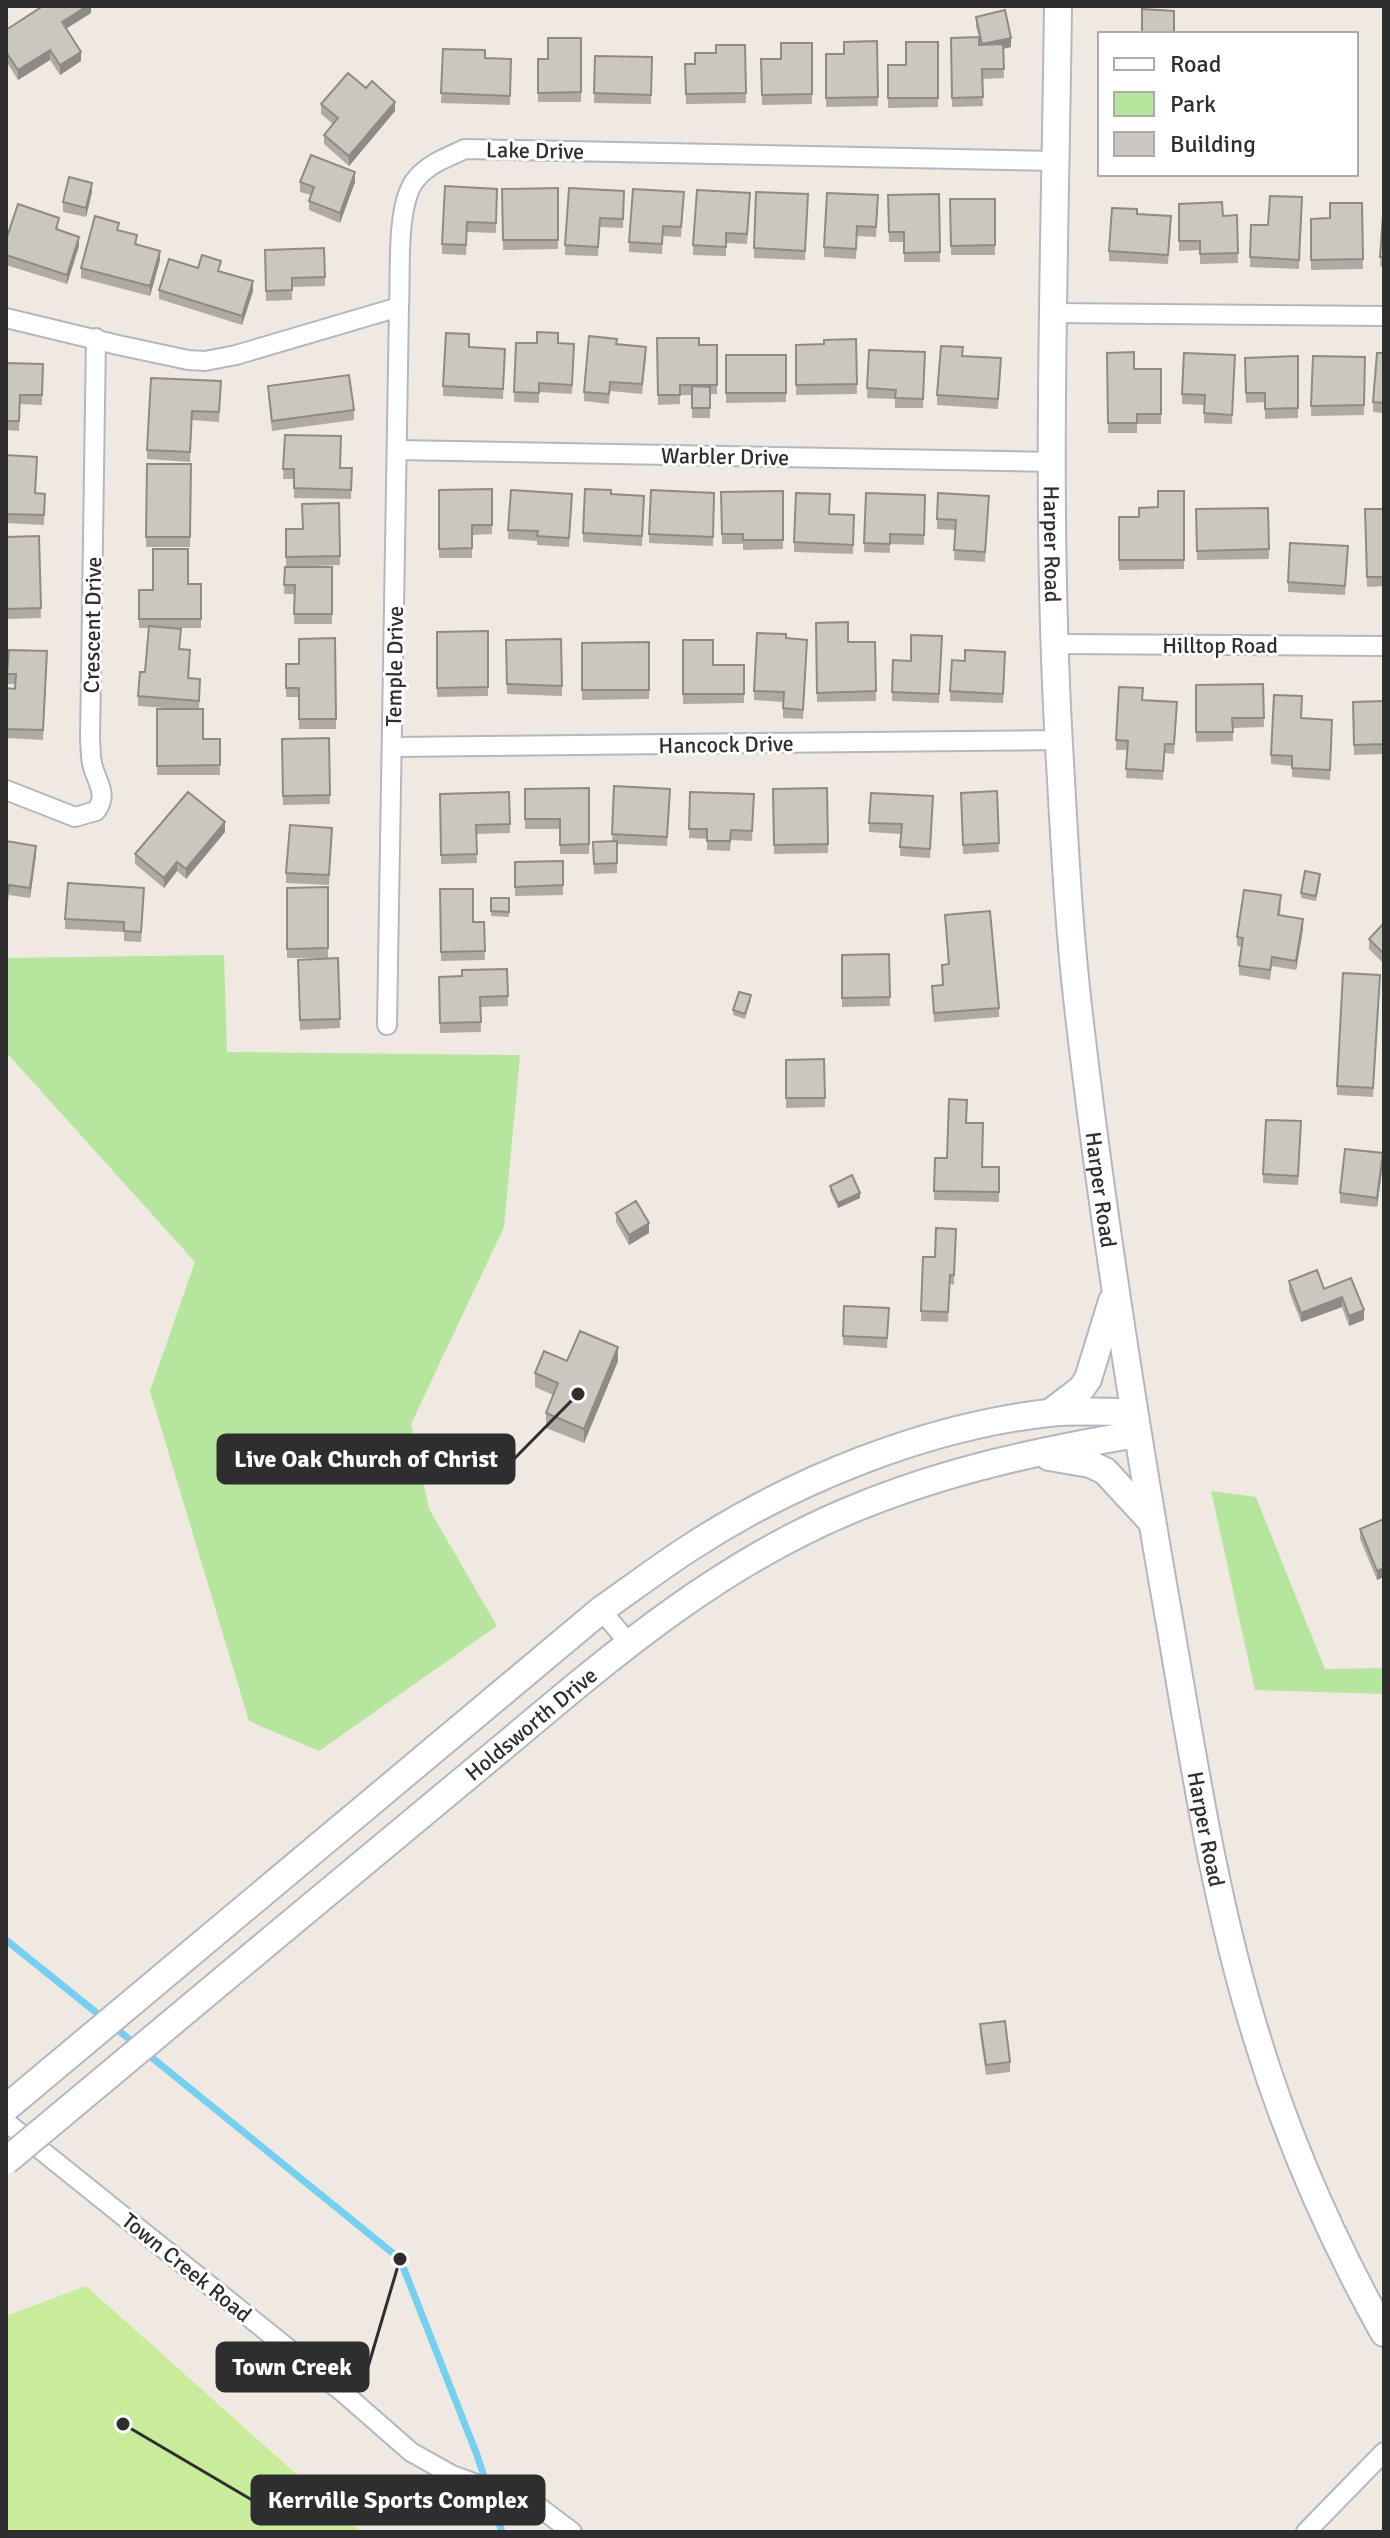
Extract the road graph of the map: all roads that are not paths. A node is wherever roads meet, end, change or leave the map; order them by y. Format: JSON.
{"nodes":[{"id":1,"x":1058,"y":6,"type":"edge"},
{"id":2,"x":1056,"y":161,"type":"junction"},
{"id":3,"x":399,"y":307,"type":"junction"},
{"id":4,"x":1055,"y":313,"type":"junction"},
{"id":5,"x":1384,"y":316,"type":"edge"},
{"id":6,"x":6,"y":318,"type":"edge"},
{"id":7,"x":96,"y":338,"type":"junction"},
{"id":8,"x":397,"y":450,"type":"junction"},
{"id":9,"x":1053,"y":462,"type":"junction"},
{"id":10,"x":1056,"y":644,"type":"junction"},
{"id":11,"x":1384,"y":646,"type":"edge"},
{"id":12,"x":1059,"y":740,"type":"junction"},
{"id":13,"x":392,"y":747,"type":"junction"},
{"id":14,"x":6,"y":790,"type":"edge"},
{"id":15,"x":387,"y":1025,"type":"dead end"},
{"id":16,"x":1114,"y":1290,"type":"junction"},
{"id":17,"x":1051,"y":1412,"type":"junction"},
{"id":18,"x":1136,"y":1423,"type":"junction"},
{"id":19,"x":1025,"y":1454,"type":"junction"},
{"id":20,"x":1152,"y":1522,"type":"junction"},
{"id":21,"x":601,"y":1610,"type":"junction"},
{"id":22,"x":628,"y":1642,"type":"junction"},
{"id":23,"x":6,"y":2108,"type":"edge"},
{"id":24,"x":6,"y":2122,"type":"edge"},
{"id":25,"x":6,"y":2161,"type":"edge"},
{"id":26,"x":1384,"y":2333,"type":"edge"},
{"id":27,"x":1384,"y":2452,"type":"edge"},
{"id":28,"x":572,"y":2532,"type":"edge"},
{"id":29,"x":1306,"y":2532,"type":"edge"}],
"edges":[{"from":1,"to":2,"type":"main road","name":"Harper Road"},
{"from":2,"to":3,"type":"street","name":"Lake Drive"},
{"from":2,"to":4,"type":"main road","name":"Harper Road"},
{"from":3,"to":7,"type":"street"},
{"from":3,"to":8,"type":"street","name":"Temple Drive"},
{"from":4,"to":5,"type":"street"},
{"from":4,"to":9,"type":"main road","name":"Harper Road"},
{"from":6,"to":7,"type":"street"},
{"from":7,"to":14,"type":"street","name":"Crescent Drive"},
{"from":8,"to":9,"type":"street","name":"Warbler Drive"},
{"from":8,"to":13,"type":"street","name":"Temple Drive"},
{"from":9,"to":10,"type":"main road","name":"Harper Road"},
{"from":10,"to":11,"type":"street","name":"Hilltop Road"},
{"from":10,"to":12,"type":"main road","name":"Harper Road"},
{"from":12,"to":13,"type":"street","name":"Hancock Drive"},
{"from":12,"to":16,"type":"main road","name":"Harper Road"},
{"from":13,"to":15,"type":"street","name":"Temple Drive"},
{"from":16,"to":17,"type":"main road"},
{"from":16,"to":18,"type":"main road","name":"Harper Road"},
{"from":17,"to":18,"type":"main road","name":"Holdsworth Drive"},
{"from":17,"to":21,"type":"main road","name":"Holdsworth Drive"},
{"from":18,"to":19,"type":"main road","name":"Holdsworth Drive"},
{"from":18,"to":20,"type":"main road","name":"Harper Road"},
{"from":19,"to":20,"type":"main road"},
{"from":19,"to":22,"type":"main road","name":"Holdsworth Drive"},
{"from":20,"to":26,"type":"main road","name":"Harper Road"},
{"from":21,"to":22,"type":"street"},
{"from":21,"to":23,"type":"main road","name":"Holdsworth Drive"},
{"from":22,"to":25,"type":"main road","name":"Holdsworth Drive","bridge":true},
{"from":24,"to":28,"type":"street","name":"Town Creek Road"},
{"from":27,"to":29,"type":"street"}]}
